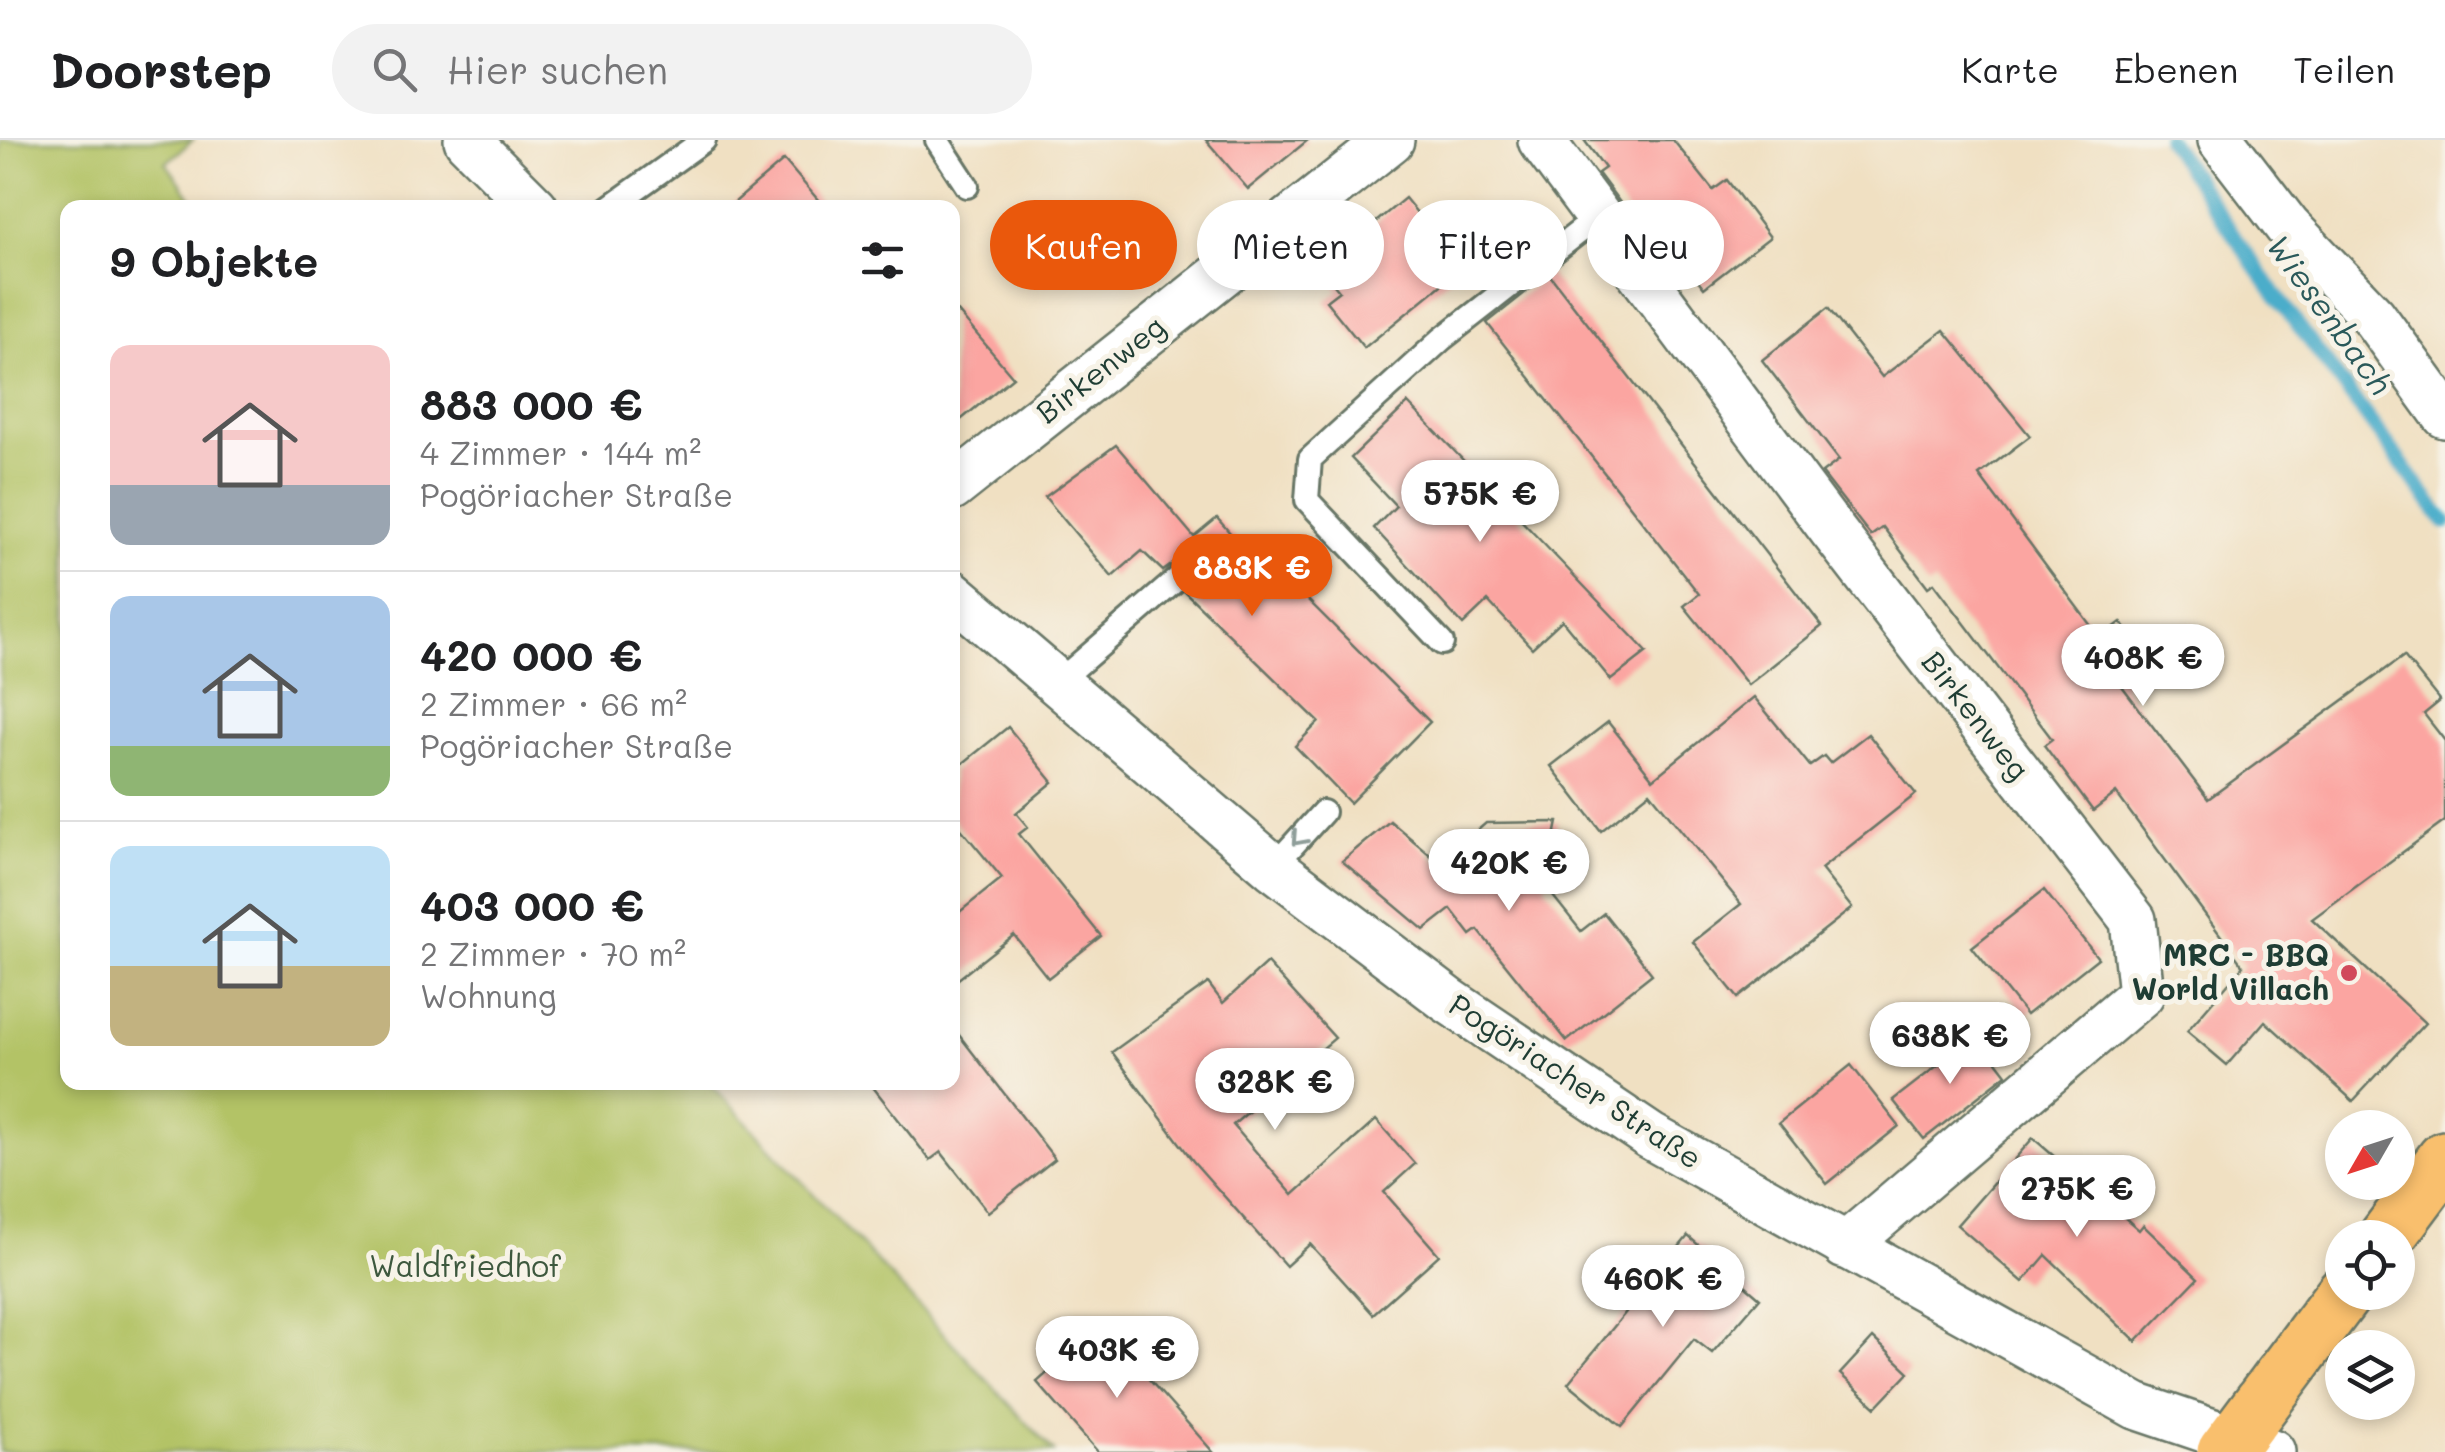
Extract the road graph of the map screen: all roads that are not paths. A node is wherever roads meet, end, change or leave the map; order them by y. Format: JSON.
{"nodes":[{"id":1,"x":467,"y":140,"type":"edge"},
{"id":2,"x":704,"y":140,"type":"edge"},
{"id":3,"x":938,"y":140,"type":"edge"},
{"id":4,"x":1391,"y":140,"type":"edge"},
{"id":5,"x":1540,"y":140,"type":"edge"},
{"id":6,"x":2221,"y":140,"type":"edge"},
{"id":7,"x":967,"y":186,"type":"dead end"},
{"id":8,"x":527,"y":200,"type":"edge"},
{"id":9,"x":620,"y":200,"type":"edge"},
{"id":10,"x":1587,"y":203,"type":"edge"},
{"id":11,"x":1587,"y":227,"type":"edge"},
{"id":12,"x":1653,"y":290,"type":"edge"},
{"id":13,"x":2445,"y":414,"type":"edge"},
{"id":14,"x":960,"y":482,"type":"edge"},
{"id":15,"x":1190,"y":568,"type":"dead end"},
{"id":16,"x":960,"y":600,"type":"edge"},
{"id":17,"x":1442,"y":643,"type":"dead end"},
{"id":18,"x":1058,"y":683,"type":"junction"},
{"id":19,"x":1323,"y":812,"type":"dead end"},
{"id":20,"x":1273,"y":866,"type":"junction"},
{"id":21,"x":2445,"y":1158,"type":"edge"},
{"id":22,"x":2399,"y":1220,"type":"edge"},
{"id":23,"x":1845,"y":1246,"type":"junction"},
{"id":24,"x":2332,"y":1310,"type":"edge"},
{"id":25,"x":2244,"y":1447,"type":"edge"}],
"edges":[{"from":1,"to":8,"type":"street"},
{"from":2,"to":9,"type":"lane"},
{"from":3,"to":7,"type":"lane"},
{"from":4,"to":14,"type":"street","name":"Birkenweg"},
{"from":5,"to":10,"type":"street","name":"Birkenweg"},
{"from":6,"to":13,"type":"street"},
{"from":11,"to":17,"type":"lane"},
{"from":12,"to":23,"type":"street","name":"Birkenweg"},
{"from":15,"to":18,"type":"lane"},
{"from":16,"to":18,"type":"street","name":"Pogöriacher Straße"},
{"from":18,"to":20,"type":"street","name":"Pogöriacher Straße"},
{"from":19,"to":20,"type":"lane","one_way":true},
{"from":20,"to":23,"type":"street","name":"Pogöriacher Straße"},
{"from":21,"to":22,"type":"main road"},
{"from":23,"to":25,"type":"street","name":"Pogöriacher Straße"},
{"from":24,"to":25,"type":"main road"}]}
